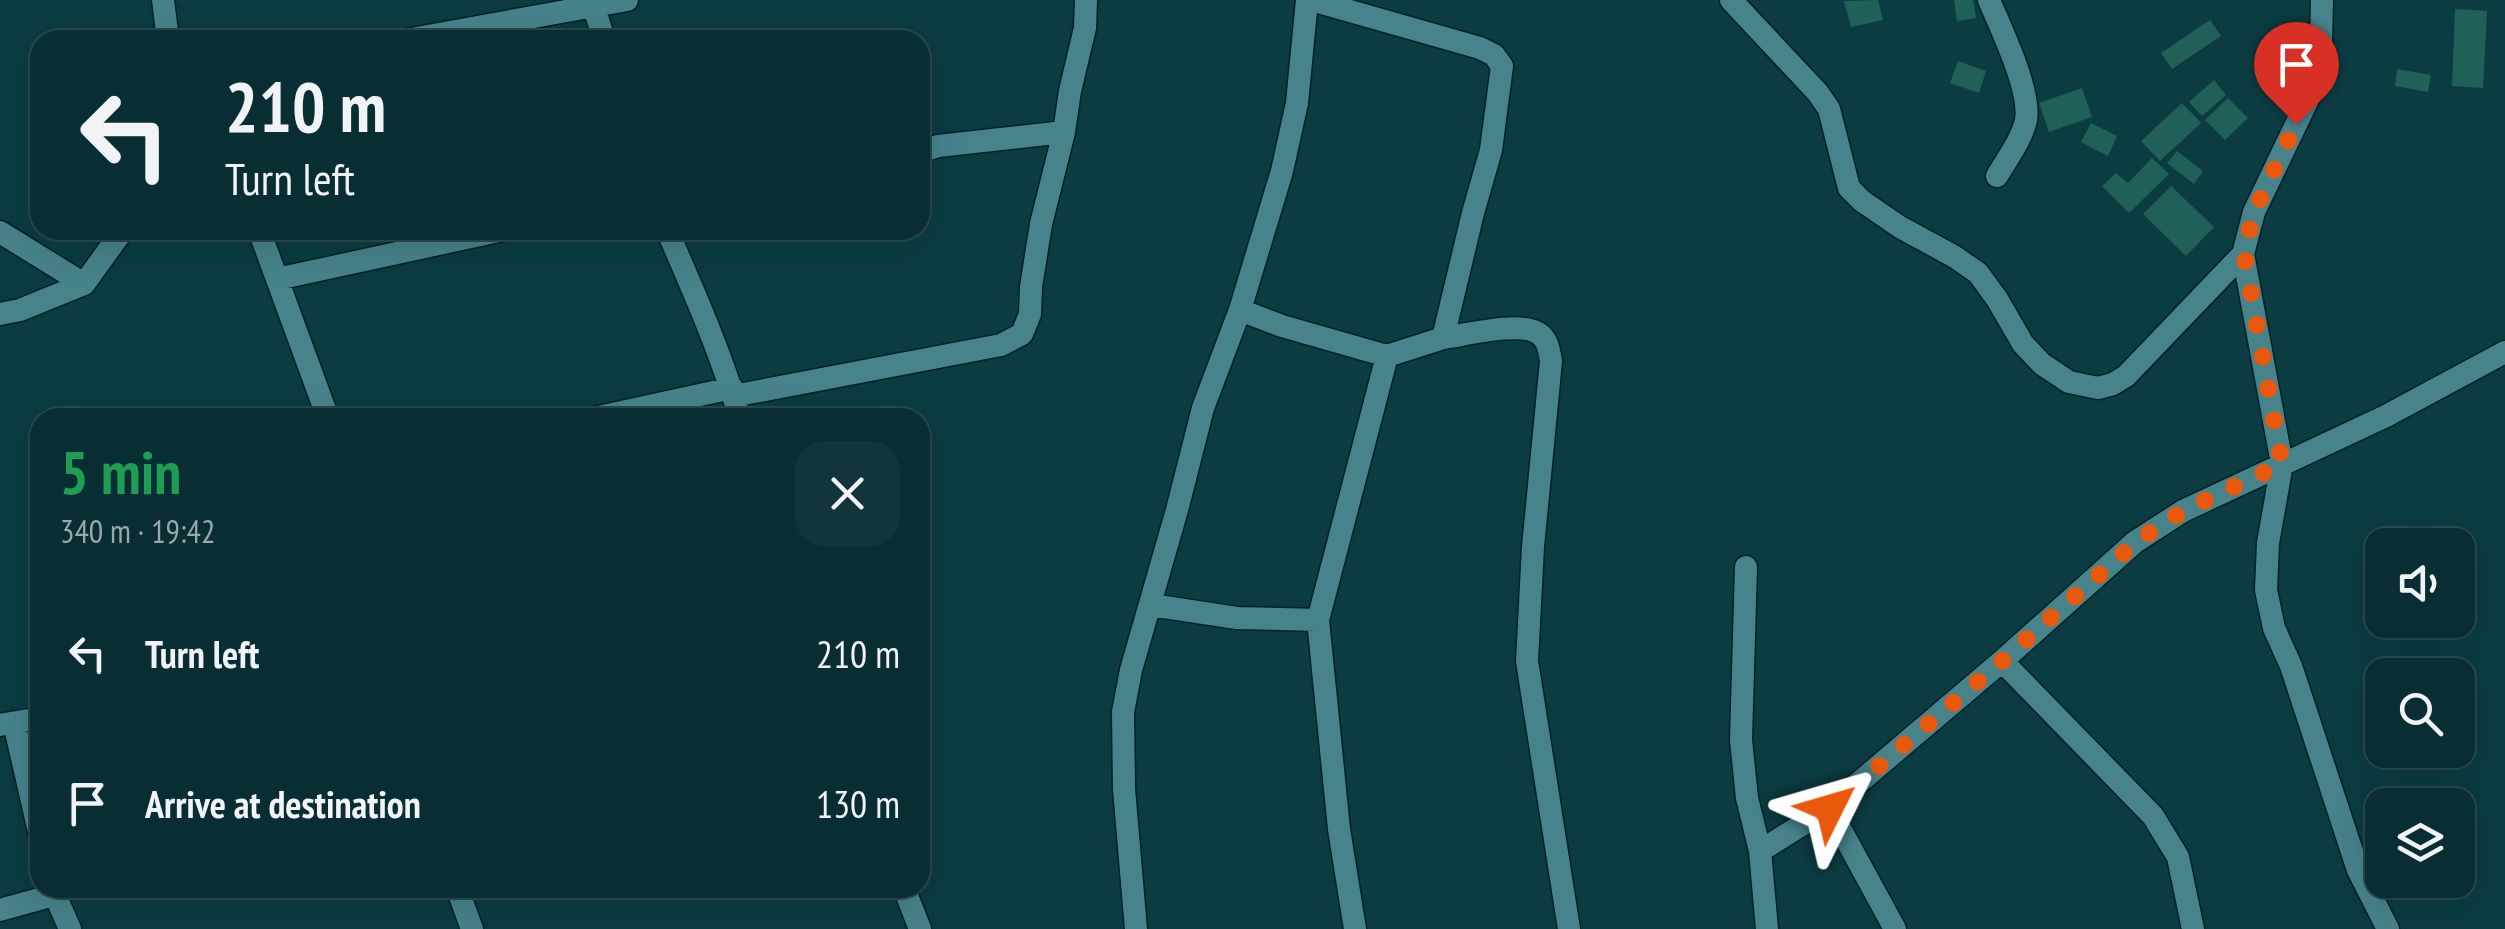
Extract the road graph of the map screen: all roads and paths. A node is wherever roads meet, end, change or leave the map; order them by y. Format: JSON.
{"nodes":[{"id":1,"x":162,"y":0,"type":"edge"},
{"id":2,"x":627,"y":0,"type":"edge"},
{"id":3,"x":1086,"y":0,"type":"edge"},
{"id":4,"x":1309,"y":0,"type":"edge"},
{"id":5,"x":1731,"y":0,"type":"edge"},
{"id":6,"x":1989,"y":0,"type":"edge"},
{"id":7,"x":2322,"y":0,"type":"edge"},
{"id":8,"x":593,"y":4,"type":"edge"},
{"id":9,"x":167,"y":30,"type":"edge"},
{"id":10,"x":458,"y":30,"type":"edge"},
{"id":11,"x":601,"y":30,"type":"edge"},
{"id":12,"x":1064,"y":132,"type":"junction"},
{"id":13,"x":930,"y":149,"type":"edge"},
{"id":14,"x":1997,"y":176,"type":"dead end"},
{"id":15,"x":0,"y":232,"type":"edge"},
{"id":16,"x":116,"y":240,"type":"edge"},
{"id":17,"x":262,"y":240,"type":"edge"},
{"id":18,"x":457,"y":240,"type":"edge"},
{"id":19,"x":671,"y":240,"type":"edge"},
{"id":20,"x":2244,"y":254,"type":"junction"},
{"id":21,"x":278,"y":279,"type":"junction"},
{"id":22,"x":84,"y":284,"type":"junction"},
{"id":23,"x":1240,"y":310,"type":"junction"},
{"id":24,"x":0,"y":314,"type":"edge"},
{"id":25,"x":1444,"y":338,"type":"junction"},
{"id":26,"x":2505,"y":352,"type":"edge"},
{"id":27,"x":1387,"y":356,"type":"junction"},
{"id":28,"x":735,"y":400,"type":"edge"},
{"id":29,"x":324,"y":408,"type":"edge"},
{"id":30,"x":672,"y":408,"type":"edge"},
{"id":31,"x":2282,"y":464,"type":"junction"},
{"id":32,"x":1746,"y":567,"type":"dead end"},
{"id":33,"x":1151,"y":605,"type":"junction"},
{"id":34,"x":1318,"y":620,"type":"junction"},
{"id":35,"x":2002,"y":661,"type":"junction"},
{"id":36,"x":7,"y":724,"type":"edge"},
{"id":37,"x":30,"y":802,"type":"edge"},
{"id":38,"x":1830,"y":808,"type":"junction"},
{"id":39,"x":1760,"y":851,"type":"junction"},
{"id":40,"x":33,"y":898,"type":"edge"},
{"id":41,"x":56,"y":898,"type":"edge"},
{"id":42,"x":461,"y":898,"type":"edge"},
{"id":43,"x":908,"y":898,"type":"edge"},
{"id":44,"x":0,"y":910,"type":"edge"},
{"id":45,"x":70,"y":929,"type":"edge"},
{"id":46,"x":472,"y":929,"type":"edge"},
{"id":47,"x":920,"y":929,"type":"edge"},
{"id":48,"x":1136,"y":929,"type":"edge"},
{"id":49,"x":1355,"y":929,"type":"edge"},
{"id":50,"x":1569,"y":929,"type":"edge"},
{"id":51,"x":1767,"y":929,"type":"edge"},
{"id":52,"x":1894,"y":929,"type":"edge"},
{"id":53,"x":2193,"y":929,"type":"edge"},
{"id":54,"x":2388,"y":929,"type":"edge"}],
"edges":[{"from":1,"to":9,"type":"street"},
{"from":2,"to":8,"type":"street"},
{"from":3,"to":12,"type":"street"},
{"from":4,"to":23,"type":"street"},
{"from":4,"to":25,"type":"street"},
{"from":5,"to":20,"type":"street"},
{"from":6,"to":14,"type":"street"},
{"from":7,"to":20,"type":"street"},
{"from":8,"to":10,"type":"street"},
{"from":8,"to":11,"type":"street"},
{"from":12,"to":13,"type":"street"},
{"from":12,"to":28,"type":"street"},
{"from":15,"to":22,"type":"street"},
{"from":16,"to":22,"type":"street"},
{"from":17,"to":21,"type":"street"},
{"from":18,"to":21,"type":"street"},
{"from":19,"to":28,"type":"street"},
{"from":20,"to":31,"type":"street"},
{"from":21,"to":29,"type":"street"},
{"from":22,"to":24,"type":"street"},
{"from":23,"to":27,"type":"street"},
{"from":23,"to":33,"type":"street"},
{"from":25,"to":27,"type":"street"},
{"from":25,"to":50,"type":"street"},
{"from":26,"to":31,"type":"street"},
{"from":27,"to":34,"type":"street"},
{"from":28,"to":30,"type":"street"},
{"from":31,"to":35,"type":"street"},
{"from":31,"to":54,"type":"street"},
{"from":32,"to":39,"type":"street"},
{"from":33,"to":34,"type":"street"},
{"from":33,"to":48,"type":"street"},
{"from":34,"to":49,"type":"street"},
{"from":35,"to":38,"type":"street"},
{"from":35,"to":53,"type":"street"},
{"from":36,"to":37,"type":"street"},
{"from":38,"to":39,"type":"street"},
{"from":38,"to":52,"type":"street"},
{"from":39,"to":51,"type":"street"},
{"from":40,"to":44,"type":"street"},
{"from":41,"to":45,"type":"street"},
{"from":42,"to":46,"type":"street"},
{"from":43,"to":47,"type":"street"}]}
